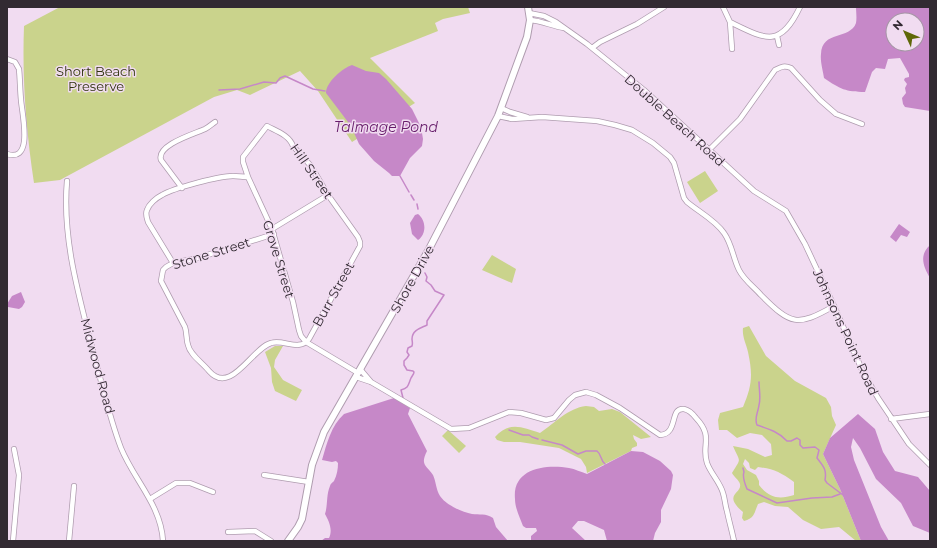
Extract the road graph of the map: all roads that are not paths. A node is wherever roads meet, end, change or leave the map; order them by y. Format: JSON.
{"nodes":[{"id":1,"x":664,"y":7,"type":"edge"},
{"id":2,"x":723,"y":7,"type":"edge"},
{"id":3,"x":800,"y":7,"type":"edge"},
{"id":4,"x":529,"y":10,"type":"edge"},
{"id":5,"x":530,"y":20,"type":"junction"},
{"id":6,"x":730,"y":22,"type":"junction"},
{"id":7,"x":564,"y":28,"type":"junction"},
{"id":8,"x":776,"y":36,"type":"junction"},
{"id":9,"x":779,"y":45,"type":"dead end"},
{"id":10,"x":592,"y":48,"type":"junction"},
{"id":11,"x":732,"y":49,"type":"dead end"},
{"id":12,"x":7,"y":59,"type":"edge"},
{"id":13,"x":501,"y":108,"type":"junction"},
{"id":14,"x":498,"y":116,"type":"junction"},
{"id":15,"x":527,"y":117,"type":"junction"},
{"id":16,"x":215,"y":122,"type":"dead end"},
{"id":17,"x":862,"y":124,"type":"dead end"},
{"id":18,"x":267,"y":126,"type":"joint"},
{"id":19,"x":709,"y":150,"type":"junction"},
{"id":20,"x":7,"y":154,"type":"edge"},
{"id":21,"x":248,"y":177,"type":"junction"},
{"id":22,"x":67,"y":181,"type":"dead end"},
{"id":23,"x":182,"y":188,"type":"junction"},
{"id":24,"x":328,"y":196,"type":"junction"},
{"id":25,"x":786,"y":211,"type":"joint"},
{"id":26,"x":273,"y":232,"type":"junction"},
{"id":27,"x":360,"y":246,"type":"joint"},
{"id":28,"x":173,"y":263,"type":"junction"},
{"id":29,"x":834,"y":306,"type":"junction"},
{"id":30,"x":306,"y":342,"type":"junction"},
{"id":31,"x":358,"y":373,"type":"junction"},
{"id":32,"x":372,"y":382,"type":"junction"},
{"id":33,"x":930,"y":414,"type":"edge"},
{"id":34,"x":891,"y":419,"type":"junction"},
{"id":35,"x":14,"y":449,"type":"dead end"},
{"id":36,"x":930,"y":465,"type":"edge"},
{"id":37,"x":264,"y":475,"type":"dead end"},
{"id":38,"x":309,"y":482,"type":"junction"},
{"id":39,"x":74,"y":486,"type":"dead end"},
{"id":40,"x":213,"y":492,"type":"dead end"},
{"id":41,"x":150,"y":499,"type":"junction"},
{"id":42,"x":228,"y":532,"type":"dead end"},
{"id":43,"x":13,"y":541,"type":"edge"},
{"id":44,"x":69,"y":541,"type":"edge"},
{"id":45,"x":163,"y":541,"type":"edge"},
{"id":46,"x":271,"y":541,"type":"edge"},
{"id":47,"x":288,"y":541,"type":"edge"},
{"id":48,"x":734,"y":541,"type":"edge"}],
"edges":[{"from":1,"to":10,"type":"street"},
{"from":2,"to":6,"type":"street"},
{"from":3,"to":8,"type":"street"},
{"from":4,"to":5,"type":"main road","name":"Shore Drive"},
{"from":4,"to":7,"type":"street","name":"Double Beach Road"},
{"from":5,"to":7,"type":"street","name":"Double Beach Road"},
{"from":5,"to":13,"type":"main road","name":"Shore Drive"},
{"from":6,"to":8,"type":"street"},
{"from":6,"to":11,"type":"street"},
{"from":7,"to":10,"type":"street","name":"Double Beach Road"},
{"from":8,"to":9,"type":"street"},
{"from":10,"to":19,"type":"street","name":"Double Beach Road"},
{"from":12,"to":20,"type":"street"},
{"from":13,"to":14,"type":"main road","name":"Shore Drive"},
{"from":13,"to":15,"type":"street"},
{"from":14,"to":15,"type":"street"},
{"from":14,"to":31,"type":"main road","name":"Shore Drive"},
{"from":15,"to":29,"type":"street"},
{"from":16,"to":23,"type":"street"},
{"from":17,"to":19,"type":"street"},
{"from":18,"to":21,"type":"street","name":"Grove Street"},
{"from":18,"to":24,"type":"street","name":"Hill Street"},
{"from":19,"to":25,"type":"street","name":"Double Beach Road"},
{"from":21,"to":23,"type":"street"},
{"from":21,"to":26,"type":"street","name":"Grove Street"},
{"from":22,"to":41,"type":"street","name":"Midwood Road"},
{"from":23,"to":28,"type":"street"},
{"from":24,"to":26,"type":"street","name":"Stone Street"},
{"from":24,"to":27,"type":"street","name":"Hill Street"},
{"from":25,"to":29,"type":"street","name":"Johnsons Point Road"},
{"from":26,"to":28,"type":"street","name":"Stone Street"},
{"from":26,"to":30,"type":"street","name":"Grove Street"},
{"from":27,"to":30,"type":"street","name":"Burr Street"},
{"from":28,"to":30,"type":"street","name":"Stone Street"},
{"from":29,"to":34,"type":"street","name":"Johnsons Point Road"},
{"from":30,"to":31,"type":"street"},
{"from":31,"to":32,"type":"street"},
{"from":31,"to":32,"type":"street"},
{"from":31,"to":38,"type":"main road","name":"Shore Drive"},
{"from":32,"to":48,"type":"street"},
{"from":33,"to":34,"type":"street"},
{"from":34,"to":36,"type":"street","name":"Johnsons Point Road"},
{"from":35,"to":43,"type":"street"},
{"from":37,"to":38,"type":"street"},
{"from":38,"to":47,"type":"main road","name":"Shore Drive"},
{"from":39,"to":44,"type":"street"},
{"from":40,"to":41,"type":"street"},
{"from":41,"to":45,"type":"street","name":"Midwood Road"},
{"from":42,"to":46,"type":"street"}]}
